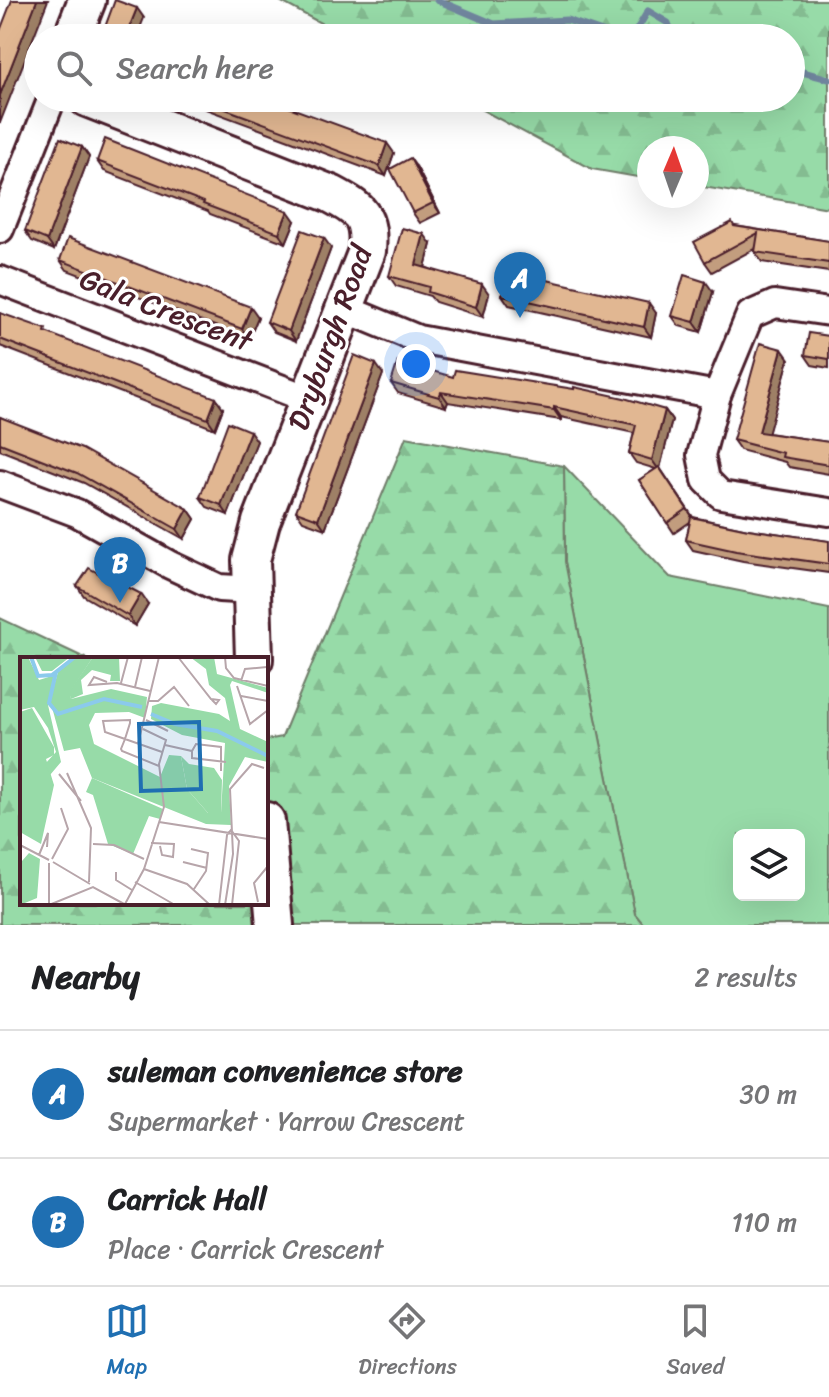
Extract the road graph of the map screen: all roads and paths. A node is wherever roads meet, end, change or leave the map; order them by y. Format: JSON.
{"nodes":[{"id":1,"x":87,"y":0,"type":"edge"},
{"id":2,"x":78,"y":24,"type":"edge"},
{"id":3,"x":46,"y":112,"type":"edge"},
{"id":4,"x":123,"y":112,"type":"edge"},
{"id":5,"x":0,"y":229,"type":"edge"},
{"id":6,"x":0,"y":280,"type":"edge"},
{"id":7,"x":343,"y":308,"type":"junction"},
{"id":8,"x":829,"y":312,"type":"edge"},
{"id":9,"x":717,"y":395,"type":"junction"},
{"id":10,"x":308,"y":399,"type":"junction"},
{"id":11,"x":0,"y":484,"type":"edge"},
{"id":12,"x":829,"y":512,"type":"edge"},
{"id":13,"x":253,"y":590,"type":"junction"},
{"id":14,"x":254,"y":657,"type":"edge"},
{"id":15,"x":268,"y":844,"type":"edge"},
{"id":16,"x":275,"y":925,"type":"edge"}],
"edges":[{"from":1,"to":2,"type":"street"},
{"from":3,"to":5,"type":"street"},
{"from":4,"to":7,"type":"street","name":"Dryburgh Road"},
{"from":6,"to":10,"type":"street","name":"Gala Crescent"},
{"from":7,"to":9,"type":"street"},
{"from":7,"to":10,"type":"street","name":"Dryburgh Road"},
{"from":8,"to":9,"type":"street"},
{"from":9,"to":12,"type":"street"},
{"from":10,"to":13,"type":"street","name":"Dryburgh Road"},
{"from":11,"to":13,"type":"street"},
{"from":13,"to":14,"type":"street","name":"Dryburgh Road"},
{"from":15,"to":16,"type":"street"}]}
